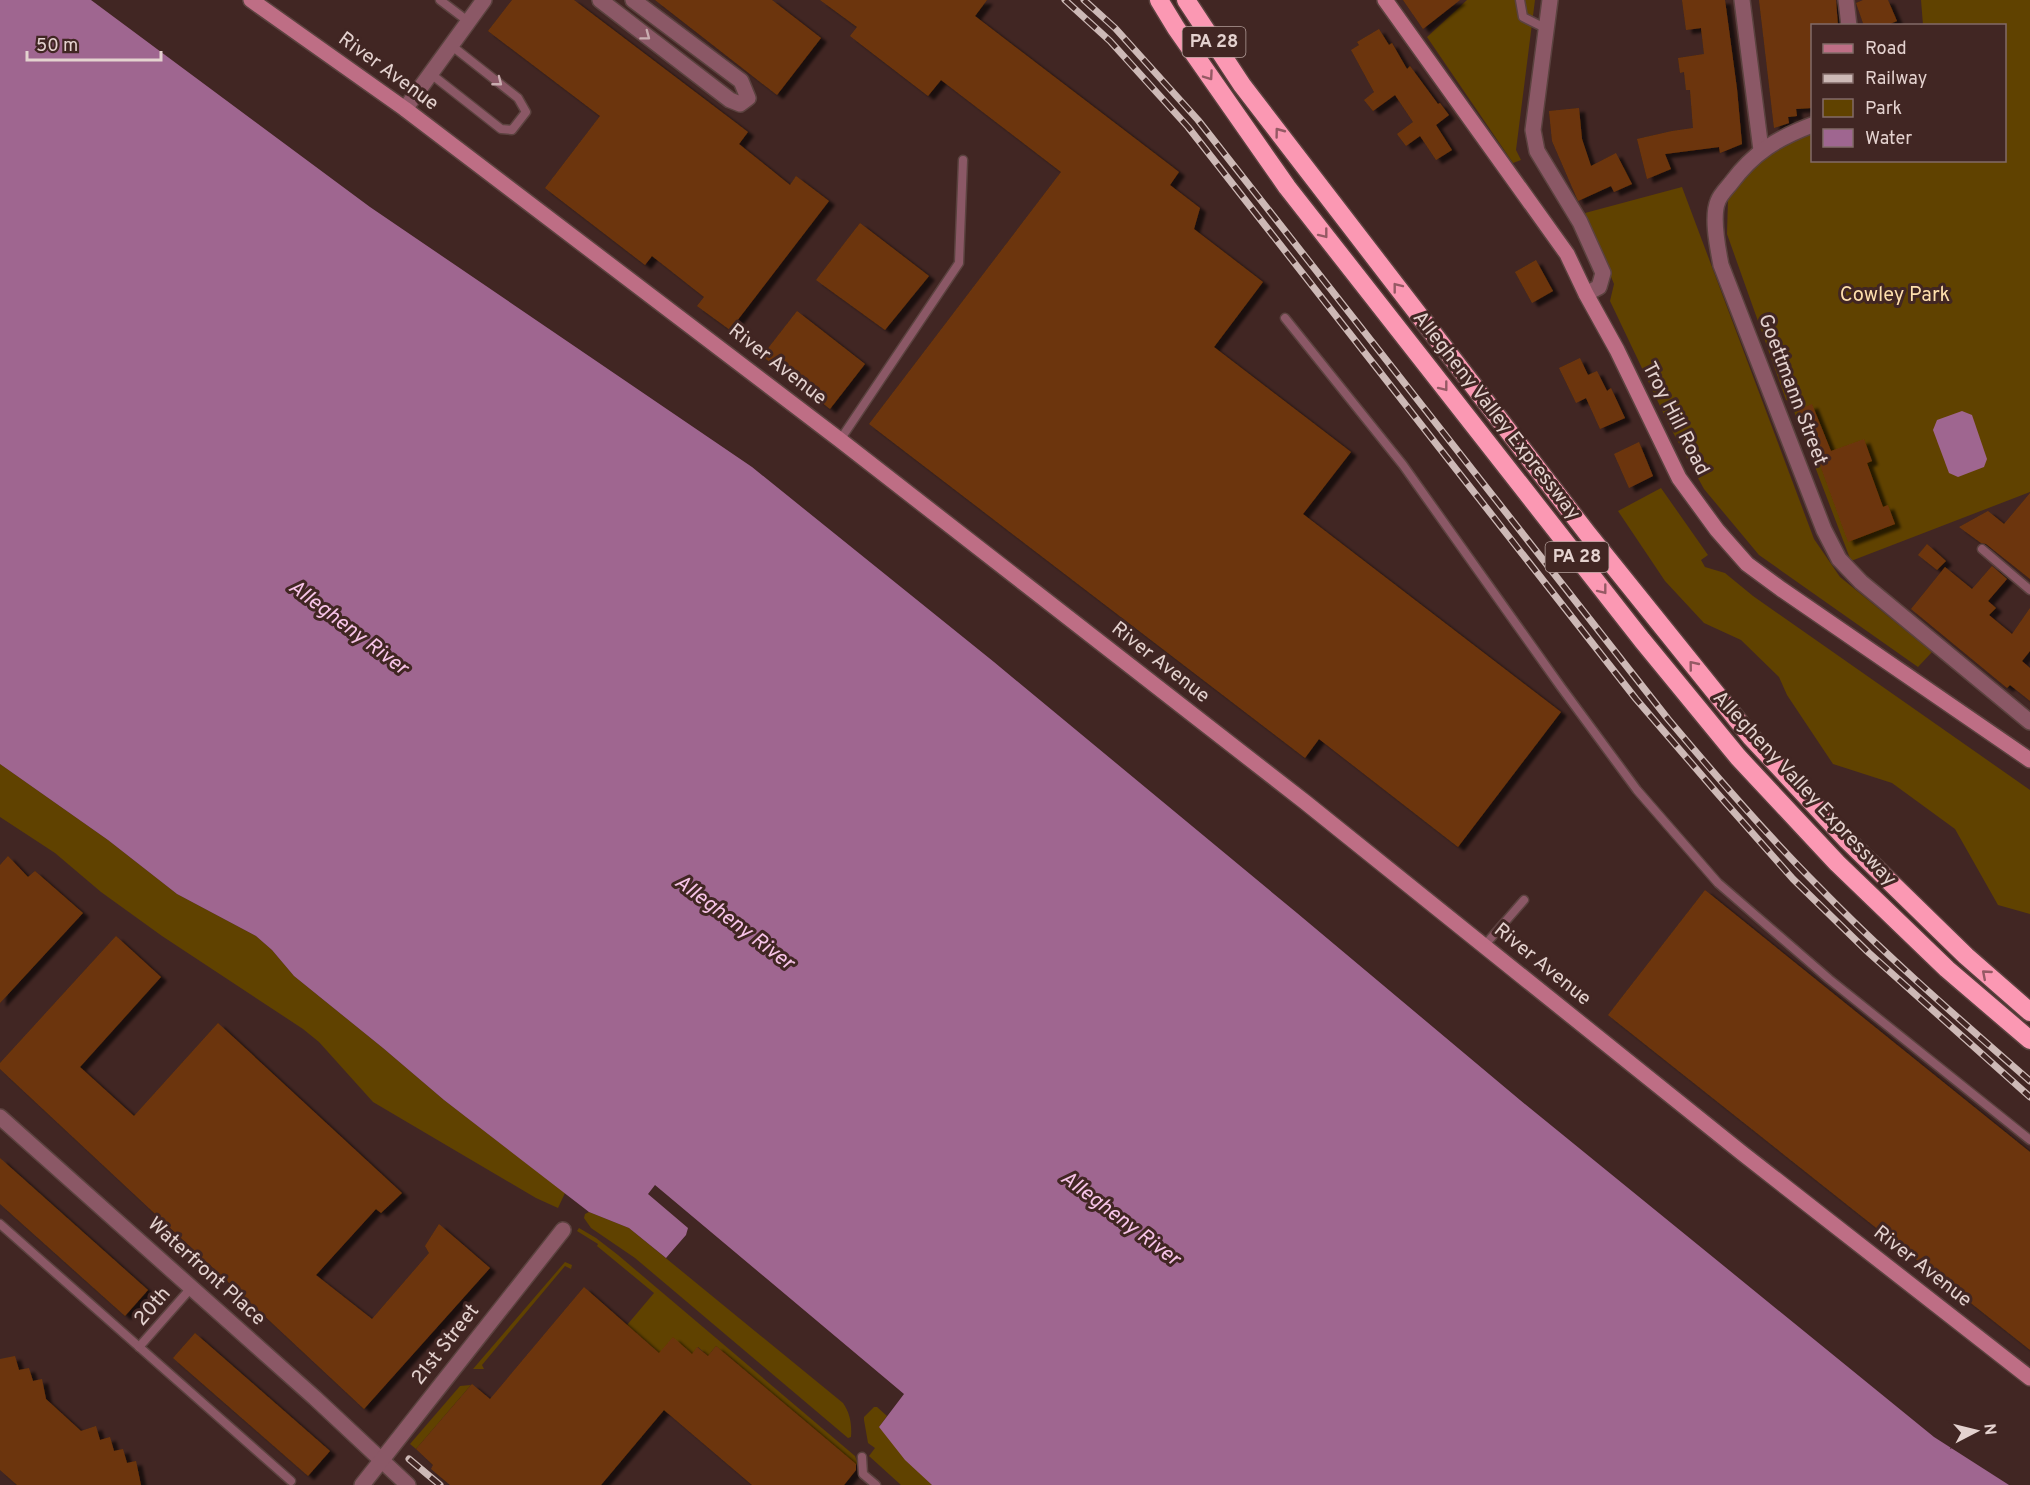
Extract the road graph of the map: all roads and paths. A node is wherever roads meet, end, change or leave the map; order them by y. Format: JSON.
{"nodes":[{"id":1,"x":251,"y":0,"type":"edge"},
{"id":2,"x":440,"y":0,"type":"edge"},
{"id":3,"x":484,"y":0,"type":"edge"},
{"id":4,"x":600,"y":0,"type":"edge"},
{"id":5,"x":633,"y":0,"type":"edge"},
{"id":6,"x":1159,"y":0,"type":"edge"},
{"id":7,"x":1186,"y":0,"type":"edge"},
{"id":8,"x":1199,"y":0,"type":"edge"},
{"id":9,"x":1385,"y":0,"type":"edge"},
{"id":10,"x":1520,"y":0,"type":"edge"},
{"id":11,"x":1550,"y":0,"type":"edge"},
{"id":12,"x":1742,"y":0,"type":"edge"},
{"id":13,"x":1846,"y":0,"type":"edge"},
{"id":14,"x":469,"y":22,"type":"junction"},
{"id":15,"x":1849,"y":24,"type":"edge"},
{"id":16,"x":1548,"y":29,"type":"junction"},
{"id":17,"x":452,"y":46,"type":"junction"},
{"id":18,"x":431,"y":74,"type":"junction"},
{"id":19,"x":1242,"y":85,"type":"junction"},
{"id":20,"x":405,"y":109,"type":"junction"},
{"id":21,"x":1811,"y":125,"type":"edge"},
{"id":22,"x":1761,"y":150,"type":"junction"},
{"id":23,"x":963,"y":160,"type":"dead end"},
{"id":24,"x":1586,"y":294,"type":"junction"},
{"id":25,"x":1285,"y":318,"type":"dead end"},
{"id":26,"x":840,"y":440,"type":"junction"},
{"id":27,"x":1982,"y":549,"type":"dead end"},
{"id":28,"x":2030,"y":590,"type":"edge"},
{"id":29,"x":2030,"y":722,"type":"edge"},
{"id":30,"x":2030,"y":760,"type":"edge"},
{"id":31,"x":1524,"y":900,"type":"dead end"},
{"id":32,"x":1484,"y":946,"type":"junction"},
{"id":33,"x":2030,"y":1012,"type":"edge"},
{"id":34,"x":2030,"y":1040,"type":"edge"},
{"id":35,"x":0,"y":1117,"type":"edge"},
{"id":36,"x":2030,"y":1140,"type":"edge"},
{"id":37,"x":0,"y":1224,"type":"edge"},
{"id":38,"x":563,"y":1230,"type":"dead end"},
{"id":39,"x":191,"y":1288,"type":"junction"},
{"id":40,"x":140,"y":1347,"type":"junction"},
{"id":41,"x":2030,"y":1377,"type":"edge"},
{"id":42,"x":862,"y":1457,"type":"dead end"},
{"id":43,"x":381,"y":1462,"type":"junction"},
{"id":44,"x":291,"y":1481,"type":"dead end"},
{"id":45,"x":362,"y":1485,"type":"edge"},
{"id":46,"x":408,"y":1485,"type":"edge"},
{"id":47,"x":876,"y":1485,"type":"edge"}],
"edges":[{"from":1,"to":20,"type":"street","name":"River Avenue"},
{"from":2,"to":14,"type":"lane"},
{"from":3,"to":14,"type":"street"},
{"from":4,"to":5,"type":"street","one_way":true},
{"from":6,"to":34,"type":"highway","name":"Allegheny Valley Expressway","number":"PA 28","one_way":true},
{"from":7,"to":19,"type":"highway","name":"Allegheny Valley Expressway","number":"PA 28"},
{"from":8,"to":19,"type":"highway"},
{"from":9,"to":24,"type":"street","name":"Troy Hill Road"},
{"from":10,"to":16,"type":"lane"},
{"from":11,"to":16,"type":"street"},
{"from":12,"to":22,"type":"street"},
{"from":13,"to":15,"type":"street"},
{"from":14,"to":17,"type":"street"},
{"from":16,"to":24,"type":"street"},
{"from":17,"to":18,"type":"street"},
{"from":17,"to":18,"type":"lane","one_way":true},
{"from":18,"to":20,"type":"street"},
{"from":33,"to":19,"type":"highway","name":"Allegheny Valley Expressway","number":"PA 28","one_way":true},
{"from":20,"to":26,"type":"street","name":"River Avenue"},
{"from":21,"to":22,"type":"street","name":"Goettmann Street"},
{"from":22,"to":29,"type":"street","name":"Goettmann Street"},
{"from":23,"to":26,"type":"lane"},
{"from":24,"to":30,"type":"street","name":"Troy Hill Road"},
{"from":25,"to":36,"type":"lane"},
{"from":26,"to":32,"type":"street","name":"River Avenue"},
{"from":27,"to":28,"type":"lane"},
{"from":31,"to":32,"type":"lane"},
{"from":32,"to":41,"type":"street","name":"River Avenue"},
{"from":35,"to":39,"type":"street","name":"Waterfront Place"},
{"from":37,"to":40,"type":"lane"},
{"from":38,"to":43,"type":"street","name":"21st Street"},
{"from":39,"to":40,"type":"lane","name":"20th"},
{"from":39,"to":43,"type":"street","name":"Waterfront Place"},
{"from":40,"to":44,"type":"lane"},
{"from":42,"to":47,"type":"lane"},
{"from":43,"to":45,"type":"street","name":"21st Street"},
{"from":43,"to":46,"type":"street","name":"Waterfront Place"}]}
